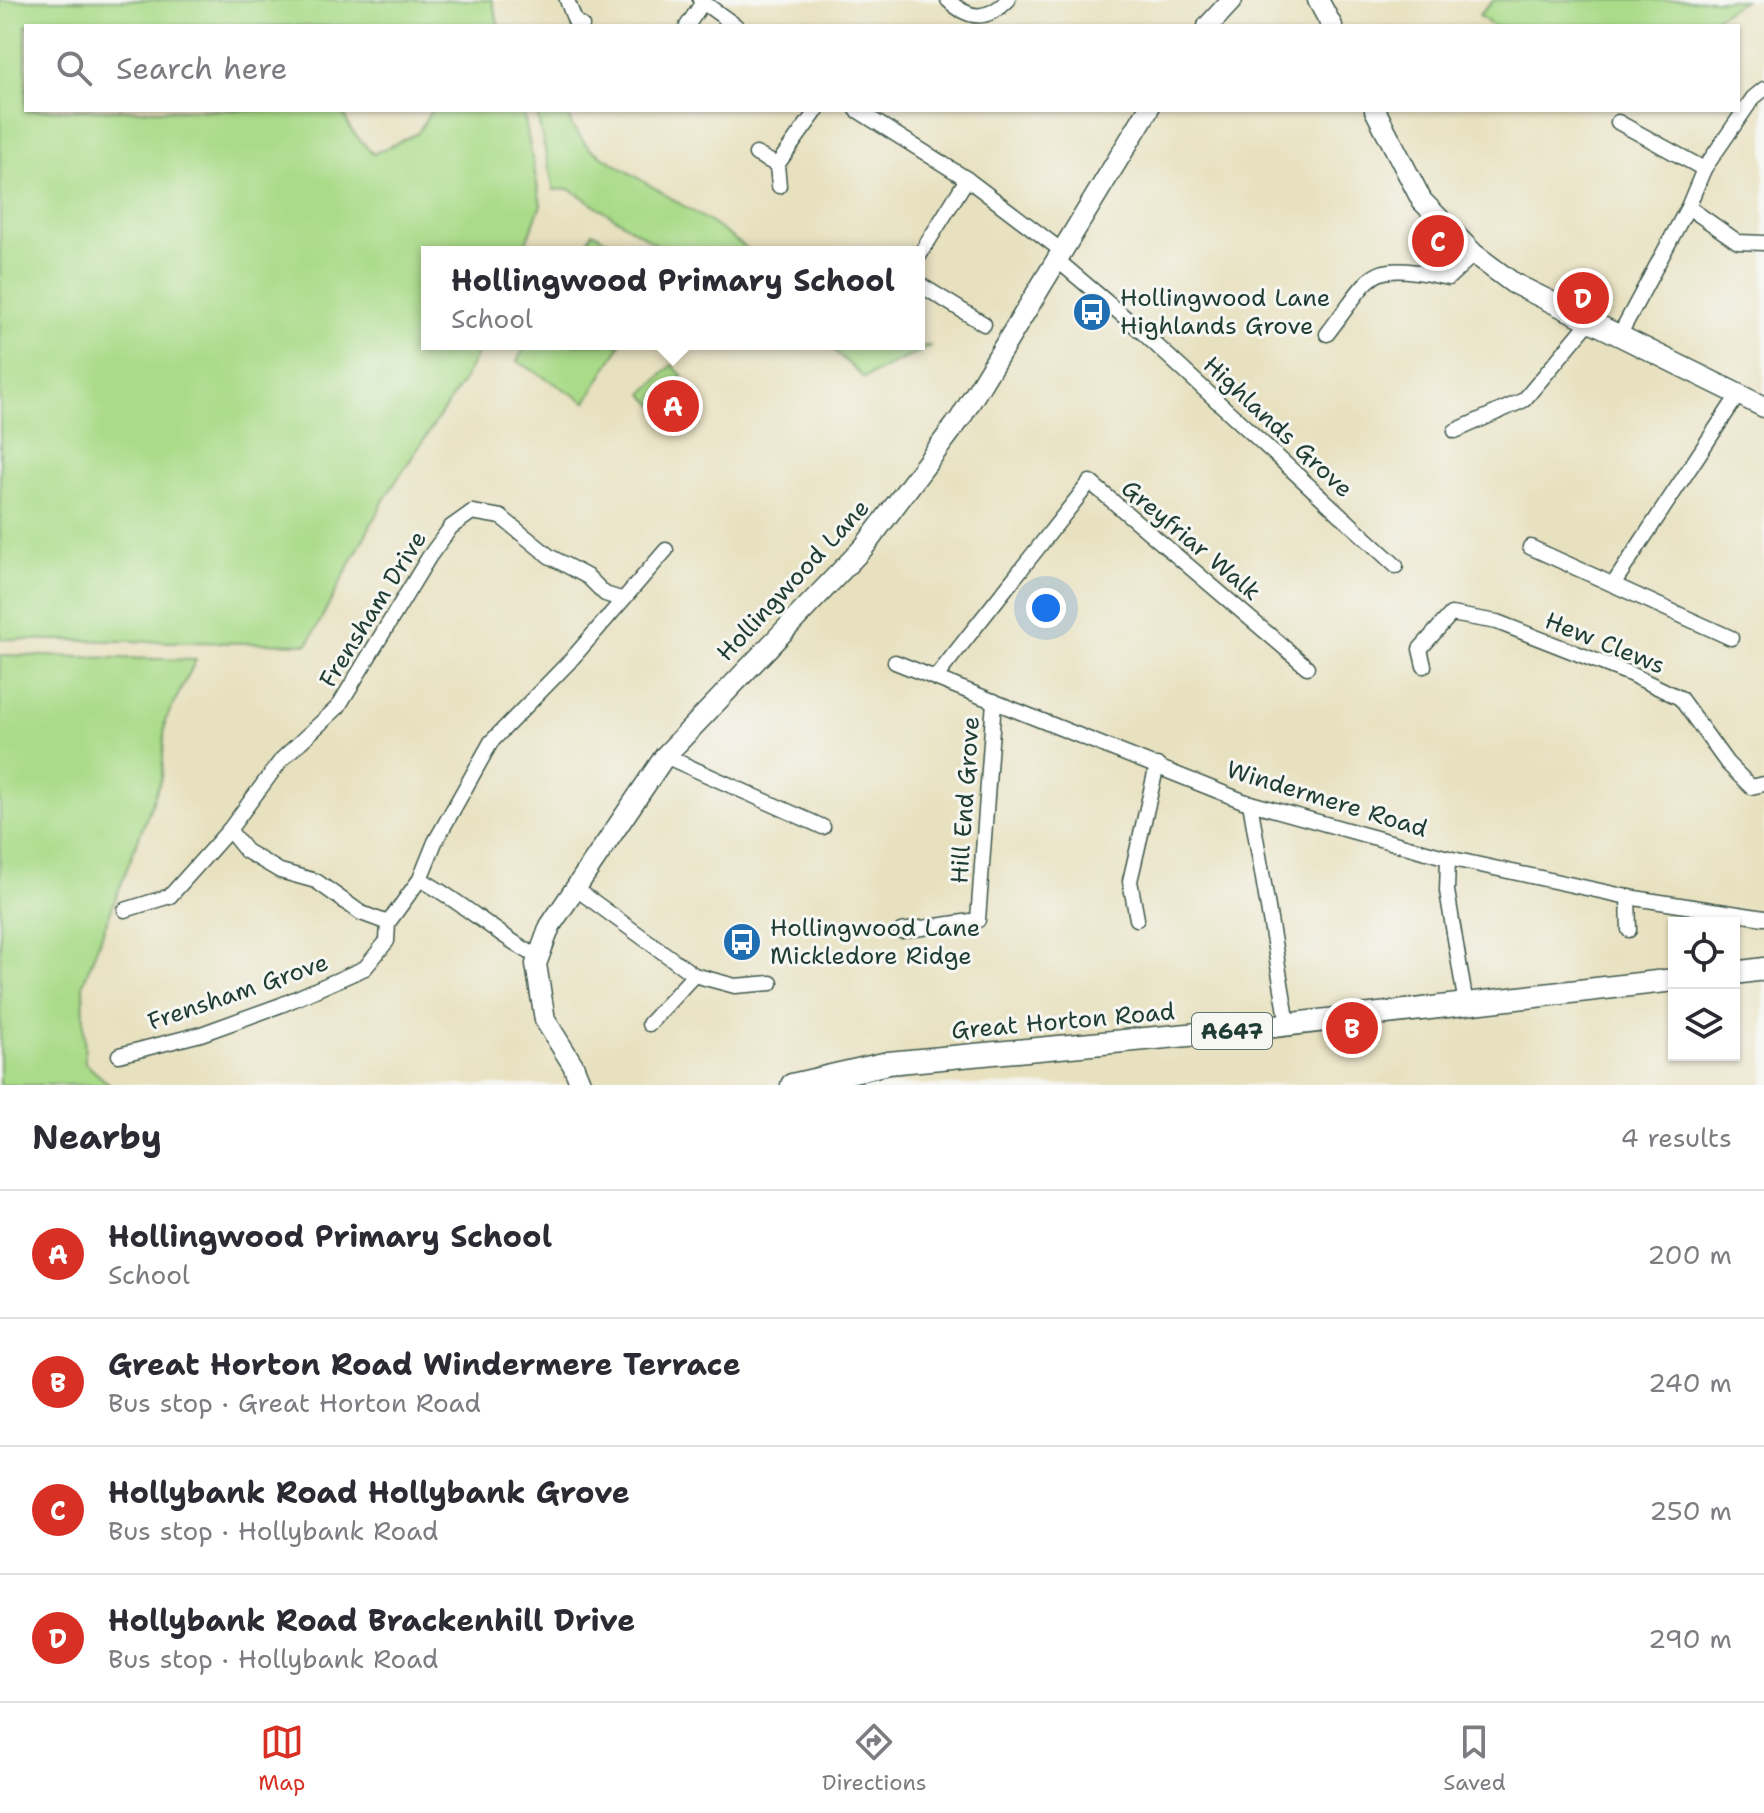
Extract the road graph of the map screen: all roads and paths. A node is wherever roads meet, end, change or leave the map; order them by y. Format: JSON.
{"nodes":[{"id":1,"x":567,"y":0,"type":"edge"},
{"id":2,"x":948,"y":0,"type":"edge"},
{"id":3,"x":1008,"y":0,"type":"edge"},
{"id":4,"x":1232,"y":0,"type":"edge"},
{"id":5,"x":1318,"y":0,"type":"edge"},
{"id":6,"x":701,"y":1,"type":"edge"},
{"id":7,"x":573,"y":24,"type":"edge"},
{"id":8,"x":688,"y":24,"type":"edge"},
{"id":9,"x":733,"y":24,"type":"edge"},
{"id":10,"x":1210,"y":24,"type":"edge"},
{"id":11,"x":1331,"y":24,"type":"edge"},
{"id":12,"x":1764,"y":89,"type":"edge"},
{"id":13,"x":816,"y":112,"type":"edge"},
{"id":14,"x":860,"y":112,"type":"edge"},
{"id":15,"x":1147,"y":112,"type":"edge"},
{"id":16,"x":1376,"y":112,"type":"edge"},
{"id":17,"x":1618,"y":122,"type":"dead end"},
{"id":18,"x":756,"y":154,"type":"dead end"},
{"id":19,"x":777,"y":165,"type":"junction"},
{"id":20,"x":1704,"y":169,"type":"junction"},
{"id":21,"x":967,"y":179,"type":"junction"},
{"id":22,"x":779,"y":186,"type":"dead end"},
{"id":23,"x":1688,"y":207,"type":"junction"},
{"id":24,"x":1764,"y":243,"type":"edge"},
{"id":25,"x":925,"y":246,"type":"edge"},
{"id":26,"x":1474,"y":254,"type":"junction"},
{"id":27,"x":1059,"y":255,"type":"junction"},
{"id":28,"x":925,"y":288,"type":"edge"},
{"id":29,"x":1590,"y":321,"type":"junction"},
{"id":30,"x":984,"y":324,"type":"dead end"},
{"id":31,"x":1327,"y":334,"type":"dead end"},
{"id":32,"x":1620,"y":334,"type":"junction"},
{"id":33,"x":1738,"y":395,"type":"junction"},
{"id":34,"x":1764,"y":407,"type":"edge"},
{"id":35,"x":1455,"y":431,"type":"dead end"},
{"id":36,"x":1530,"y":547,"type":"dead end"},
{"id":37,"x":666,"y":550,"type":"dead end"},
{"id":38,"x":1396,"y":566,"type":"dead end"},
{"id":39,"x":1614,"y":583,"type":"junction"},
{"id":40,"x":621,"y":599,"type":"junction"},
{"id":41,"x":1731,"y":638,"type":"dead end"},
{"id":42,"x":895,"y":662,"type":"dead end"},
{"id":43,"x":1424,"y":666,"type":"dead end"},
{"id":44,"x":1307,"y":667,"type":"dead end"},
{"id":45,"x":936,"y":677,"type":"junction"},
{"id":46,"x":994,"y":701,"type":"junction"},
{"id":47,"x":665,"y":756,"type":"junction"},
{"id":48,"x":1157,"y":765,"type":"junction"},
{"id":49,"x":1764,"y":784,"type":"edge"},
{"id":50,"x":1250,"y":803,"type":"junction"},
{"id":51,"x":823,"y":827,"type":"dead end"},
{"id":52,"x":229,"y":830,"type":"junction"},
{"id":53,"x":1448,"y":858,"type":"junction"},
{"id":54,"x":420,"y":879,"type":"junction"},
{"id":55,"x":575,"y":888,"type":"junction"},
{"id":56,"x":1628,"y":897,"type":"junction"},
{"id":57,"x":125,"y":910,"type":"dead end"},
{"id":58,"x":1764,"y":918,"type":"edge"},
{"id":59,"x":1137,"y":919,"type":"dead end"},
{"id":60,"x":388,"y":923,"type":"junction"},
{"id":61,"x":1629,"y":930,"type":"dead end"},
{"id":62,"x":901,"y":931,"type":"dead end"},
{"id":63,"x":538,"y":957,"type":"junction"},
{"id":64,"x":1764,"y":969,"type":"edge"},
{"id":65,"x":1740,"y":972,"type":"edge"},
{"id":66,"x":694,"y":975,"type":"junction"},
{"id":67,"x":1668,"y":981,"type":"edge"},
{"id":68,"x":771,"y":983,"type":"dead end"},
{"id":69,"x":1466,"y":1005,"type":"junction"},
{"id":70,"x":649,"y":1024,"type":"dead end"},
{"id":71,"x":1288,"y":1024,"type":"junction"},
{"id":72,"x":119,"y":1055,"type":"dead end"},
{"id":73,"x":822,"y":1080,"type":"edge"},
{"id":74,"x":581,"y":1085,"type":"edge"},
{"id":75,"x":792,"y":1085,"type":"edge"}],
"edges":[{"from":1,"to":7,"type":"street"},
{"from":2,"to":3,"type":"street"},
{"from":4,"to":10,"type":"street"},
{"from":5,"to":11,"type":"street"},
{"from":6,"to":8,"type":"street"},
{"from":6,"to":9,"type":"street"},
{"from":12,"to":20,"type":"street"},
{"from":13,"to":19,"type":"street"},
{"from":14,"to":21,"type":"street","name":"Highlands Grove"},
{"from":15,"to":27,"type":"street","name":"Hollingwood Lane"},
{"from":16,"to":26,"type":"street"},
{"from":17,"to":20,"type":"street"},
{"from":18,"to":19,"type":"street"},
{"from":19,"to":22,"type":"street"},
{"from":20,"to":23,"type":"street"},
{"from":21,"to":25,"type":"street"},
{"from":21,"to":27,"type":"street","name":"Highlands Grove"},
{"from":23,"to":24,"type":"street"},
{"from":23,"to":32,"type":"street"},
{"from":26,"to":29,"type":"street"},
{"from":26,"to":31,"type":"street"},
{"from":27,"to":38,"type":"street","name":"Highlands Grove"},
{"from":27,"to":47,"type":"street","name":"Hollingwood Lane"},
{"from":28,"to":30,"type":"street"},
{"from":29,"to":32,"type":"street"},
{"from":29,"to":35,"type":"street"},
{"from":32,"to":33,"type":"street"},
{"from":33,"to":34,"type":"street"},
{"from":33,"to":39,"type":"street"},
{"from":36,"to":39,"type":"street"},
{"from":37,"to":40,"type":"street"},
{"from":39,"to":41,"type":"street"},
{"from":40,"to":52,"type":"street","name":"Frensham Drive"},
{"from":40,"to":54,"type":"street"},
{"from":42,"to":45,"type":"street","name":"Windermere Road"},
{"from":43,"to":49,"type":"street","name":"Hew Clews"},
{"from":44,"to":45,"type":"street","name":"Greyfriar Walk"},
{"from":45,"to":46,"type":"street","name":"Windermere Road"},
{"from":46,"to":48,"type":"street","name":"Windermere Road"},
{"from":46,"to":62,"type":"street","name":"Hill End Grove"},
{"from":47,"to":51,"type":"street"},
{"from":47,"to":55,"type":"street","name":"Hollingwood Lane"},
{"from":48,"to":50,"type":"street","name":"Windermere Road"},
{"from":48,"to":59,"type":"street"},
{"from":50,"to":53,"type":"street","name":"Windermere Road"},
{"from":50,"to":71,"type":"street"},
{"from":52,"to":57,"type":"street"},
{"from":52,"to":60,"type":"street"},
{"from":53,"to":56,"type":"street","name":"Windermere Road"},
{"from":53,"to":69,"type":"street"},
{"from":54,"to":60,"type":"street","name":"Frensham Grove"},
{"from":54,"to":63,"type":"street"},
{"from":55,"to":63,"type":"street","name":"Hollingwood Lane"},
{"from":55,"to":66,"type":"street"},
{"from":56,"to":58,"type":"street","name":"Windermere Road"},
{"from":56,"to":61,"type":"street"},
{"from":60,"to":72,"type":"street","name":"Frensham Grove"},
{"from":63,"to":74,"type":"street","name":"Hollingwood Lane"},
{"from":64,"to":65,"type":"main road"},
{"from":66,"to":68,"type":"street"},
{"from":66,"to":70,"type":"street"},
{"from":67,"to":69,"type":"main road","name":"Great Horton Road","number":"A647"},
{"from":69,"to":71,"type":"main road","name":"Great Horton Road","number":"A647"},
{"from":71,"to":73,"type":"main road","name":"Great Horton Road","number":"A647"},
{"from":73,"to":75,"type":"main road","name":"Great Horton Road","number":"A647"}]}
